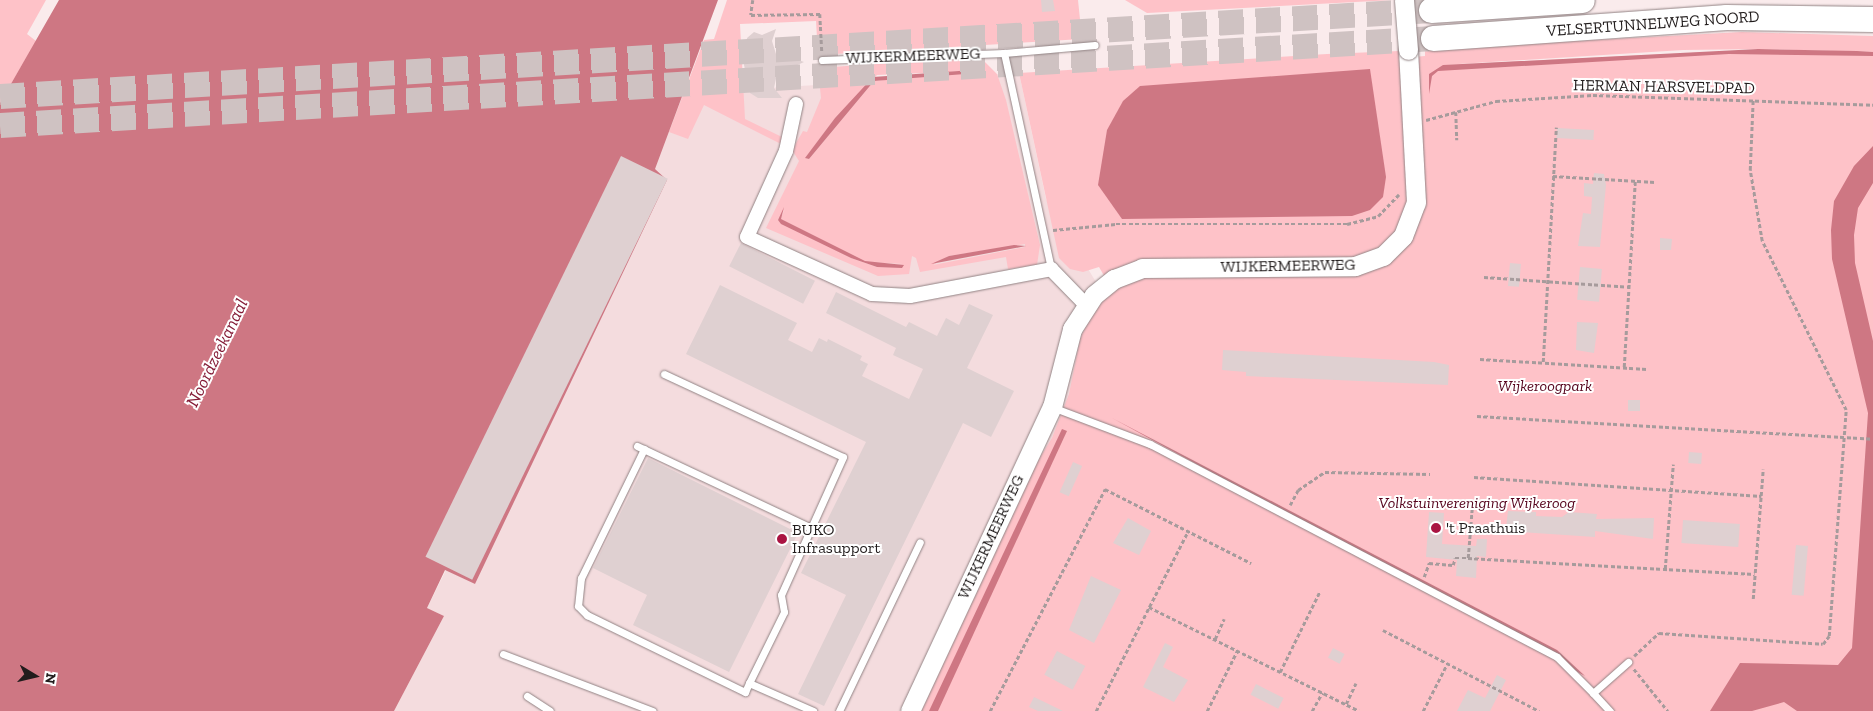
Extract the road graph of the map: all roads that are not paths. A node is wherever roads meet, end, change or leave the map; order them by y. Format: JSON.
{"nodes":[{"id":1,"x":1404,"y":0,"type":"edge"},
{"id":2,"x":1582,"y":0,"type":"edge"},
{"id":3,"x":1431,"y":10,"type":"tunnel mouth"},
{"id":4,"x":1873,"y":18,"type":"edge"},
{"id":5,"x":1433,"y":38,"type":"tunnel mouth"},
{"id":6,"x":1095,"y":45,"type":"dead end"},
{"id":7,"x":1004,"y":52,"type":"junction"},
{"id":8,"x":822,"y":60,"type":"road end"},
{"id":9,"x":796,"y":104,"type":"dead end"},
{"id":10,"x":1050,"y":269,"type":"junction"},
{"id":11,"x":1085,"y":304,"type":"junction"},
{"id":12,"x":664,"y":374,"type":"dead end"},
{"id":13,"x":1052,"y":407,"type":"junction"},
{"id":14,"x":811,"y":528,"type":"junction"},
{"id":15,"x":920,"y":542,"type":"dead end"},
{"id":16,"x":502,"y":654,"type":"dead end"},
{"id":17,"x":1628,"y":662,"type":"road end"},
{"id":18,"x":749,"y":683,"type":"junction"},
{"id":19,"x":1593,"y":694,"type":"junction"},
{"id":20,"x":527,"y":696,"type":"dead end"},
{"id":21,"x":550,"y":711,"type":"edge"},
{"id":22,"x":652,"y":711,"type":"edge"},
{"id":23,"x":812,"y":711,"type":"edge"},
{"id":24,"x":839,"y":711,"type":"edge"},
{"id":25,"x":910,"y":711,"type":"edge"},
{"id":26,"x":1610,"y":711,"type":"edge"}],
"edges":[{"from":1,"to":11,"type":"street","name":"WIJKERMEERWEG","bridge":true},
{"from":2,"to":3,"type":"highway","name":"VELSERTUNNELWEG NOORD"},
{"from":4,"to":5,"type":"highway","name":"VELSERTUNNELWEG NOORD"},
{"from":6,"to":7,"type":"lane","name":"WIJKERMEERWEG"},
{"from":7,"to":8,"type":"lane","name":"WIJKERMEERWEG"},
{"from":7,"to":10,"type":"lane","name":"WIJKERMEERWEG"},
{"from":9,"to":10,"type":"street"},
{"from":10,"to":11,"type":"street"},
{"from":11,"to":13,"type":"street","name":"WIJKERMEERWEG"},
{"from":12,"to":14,"type":"lane"},
{"from":13,"to":19,"type":"lane"},
{"from":13,"to":25,"type":"street","name":"WIJKERMEERWEG"},
{"from":14,"to":18,"type":"lane"},
{"from":14,"to":18,"type":"lane"},
{"from":15,"to":24,"type":"lane"},
{"from":16,"to":22,"type":"lane"},
{"from":17,"to":19,"type":"lane"},
{"from":18,"to":23,"type":"lane"},
{"from":19,"to":26,"type":"lane"},
{"from":20,"to":21,"type":"lane"}]}
